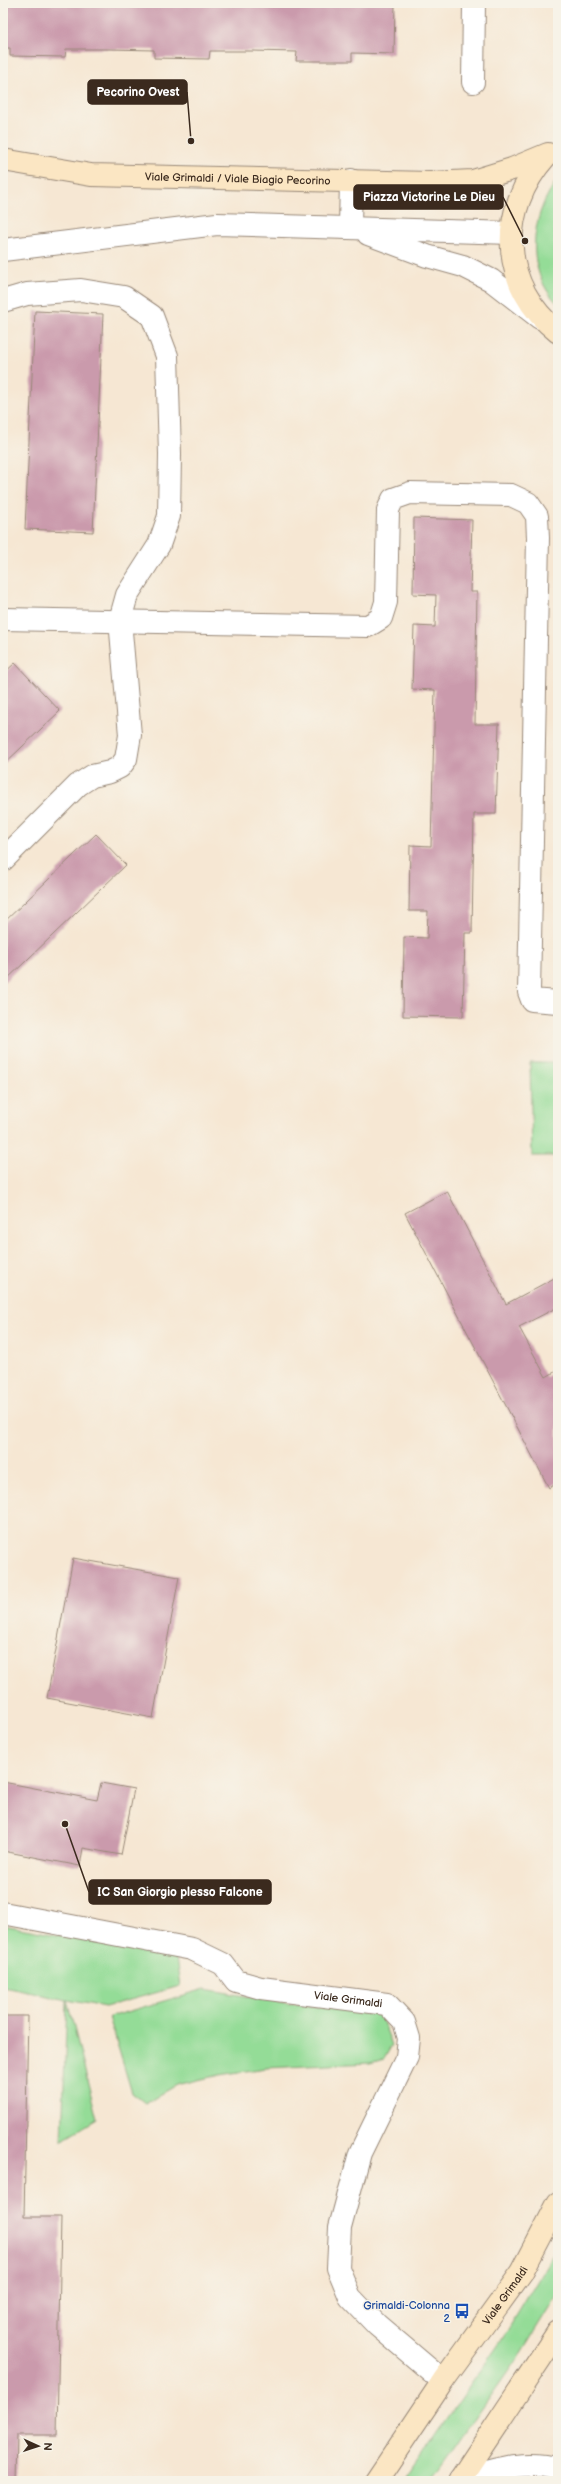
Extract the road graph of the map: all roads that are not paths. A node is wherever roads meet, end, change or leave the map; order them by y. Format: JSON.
{"nodes":[{"id":1,"x":474,"y":3,"type":"edge"},
{"id":2,"x":473,"y":82,"type":"dead end"},
{"id":3,"x":553,"y":150,"type":"edge"},
{"id":4,"x":3,"y":160,"type":"edge"},
{"id":5,"x":351,"y":180,"type":"junction"},
{"id":6,"x":473,"y":181,"type":"junction"},
{"id":7,"x":518,"y":201,"type":"junction"},
{"id":8,"x":350,"y":227,"type":"junction"},
{"id":9,"x":512,"y":233,"type":"junction"},
{"id":10,"x":3,"y":250,"type":"edge"},
{"id":11,"x":3,"y":301,"type":"edge"},
{"id":12,"x":550,"y":326,"type":"edge"},
{"id":13,"x":3,"y":619,"type":"edge"},
{"id":14,"x":120,"y":620,"type":"junction"},
{"id":15,"x":3,"y":860,"type":"edge"},
{"id":16,"x":558,"y":1002,"type":"edge"},
{"id":17,"x":3,"y":1913,"type":"edge"},
{"id":18,"x":558,"y":2203,"type":"edge"},
{"id":19,"x":558,"y":2332,"type":"edge"},
{"id":20,"x":443,"y":2381,"type":"junction"},
{"id":21,"x":558,"y":2469,"type":"edge"},
{"id":22,"x":459,"y":2480,"type":"edge"},
{"id":23,"x":376,"y":2481,"type":"edge"}],
"edges":[{"from":1,"to":2,"type":"street"},
{"from":3,"to":6,"type":"main road"},
{"from":3,"to":7,"type":"main road"},
{"from":4,"to":5,"type":"main road","name":"Viale Grimaldi / Viale Biagio Pecorino"},
{"from":5,"to":6,"type":"main road","name":"Viale Grimaldi / Viale Biagio Pecorino"},
{"from":5,"to":8,"type":"street"},
{"from":6,"to":7,"type":"main road"},
{"from":7,"to":9,"type":"main road"},
{"from":8,"to":9,"type":"street"},
{"from":8,"to":10,"type":"street"},
{"from":8,"to":12,"type":"street"},
{"from":9,"to":12,"type":"main road"},
{"from":11,"to":14,"type":"street"},
{"from":13,"to":14,"type":"street"},
{"from":14,"to":15,"type":"street"},
{"from":14,"to":16,"type":"street"},
{"from":17,"to":20,"type":"street","name":"Viale Grimaldi"},
{"from":18,"to":20,"type":"main road","name":"Viale Grimaldi"},
{"from":19,"to":22,"type":"main road"},
{"from":20,"to":23,"type":"main road","name":"Viale Grimaldi"},
{"from":21,"to":22,"type":"street"}]}
